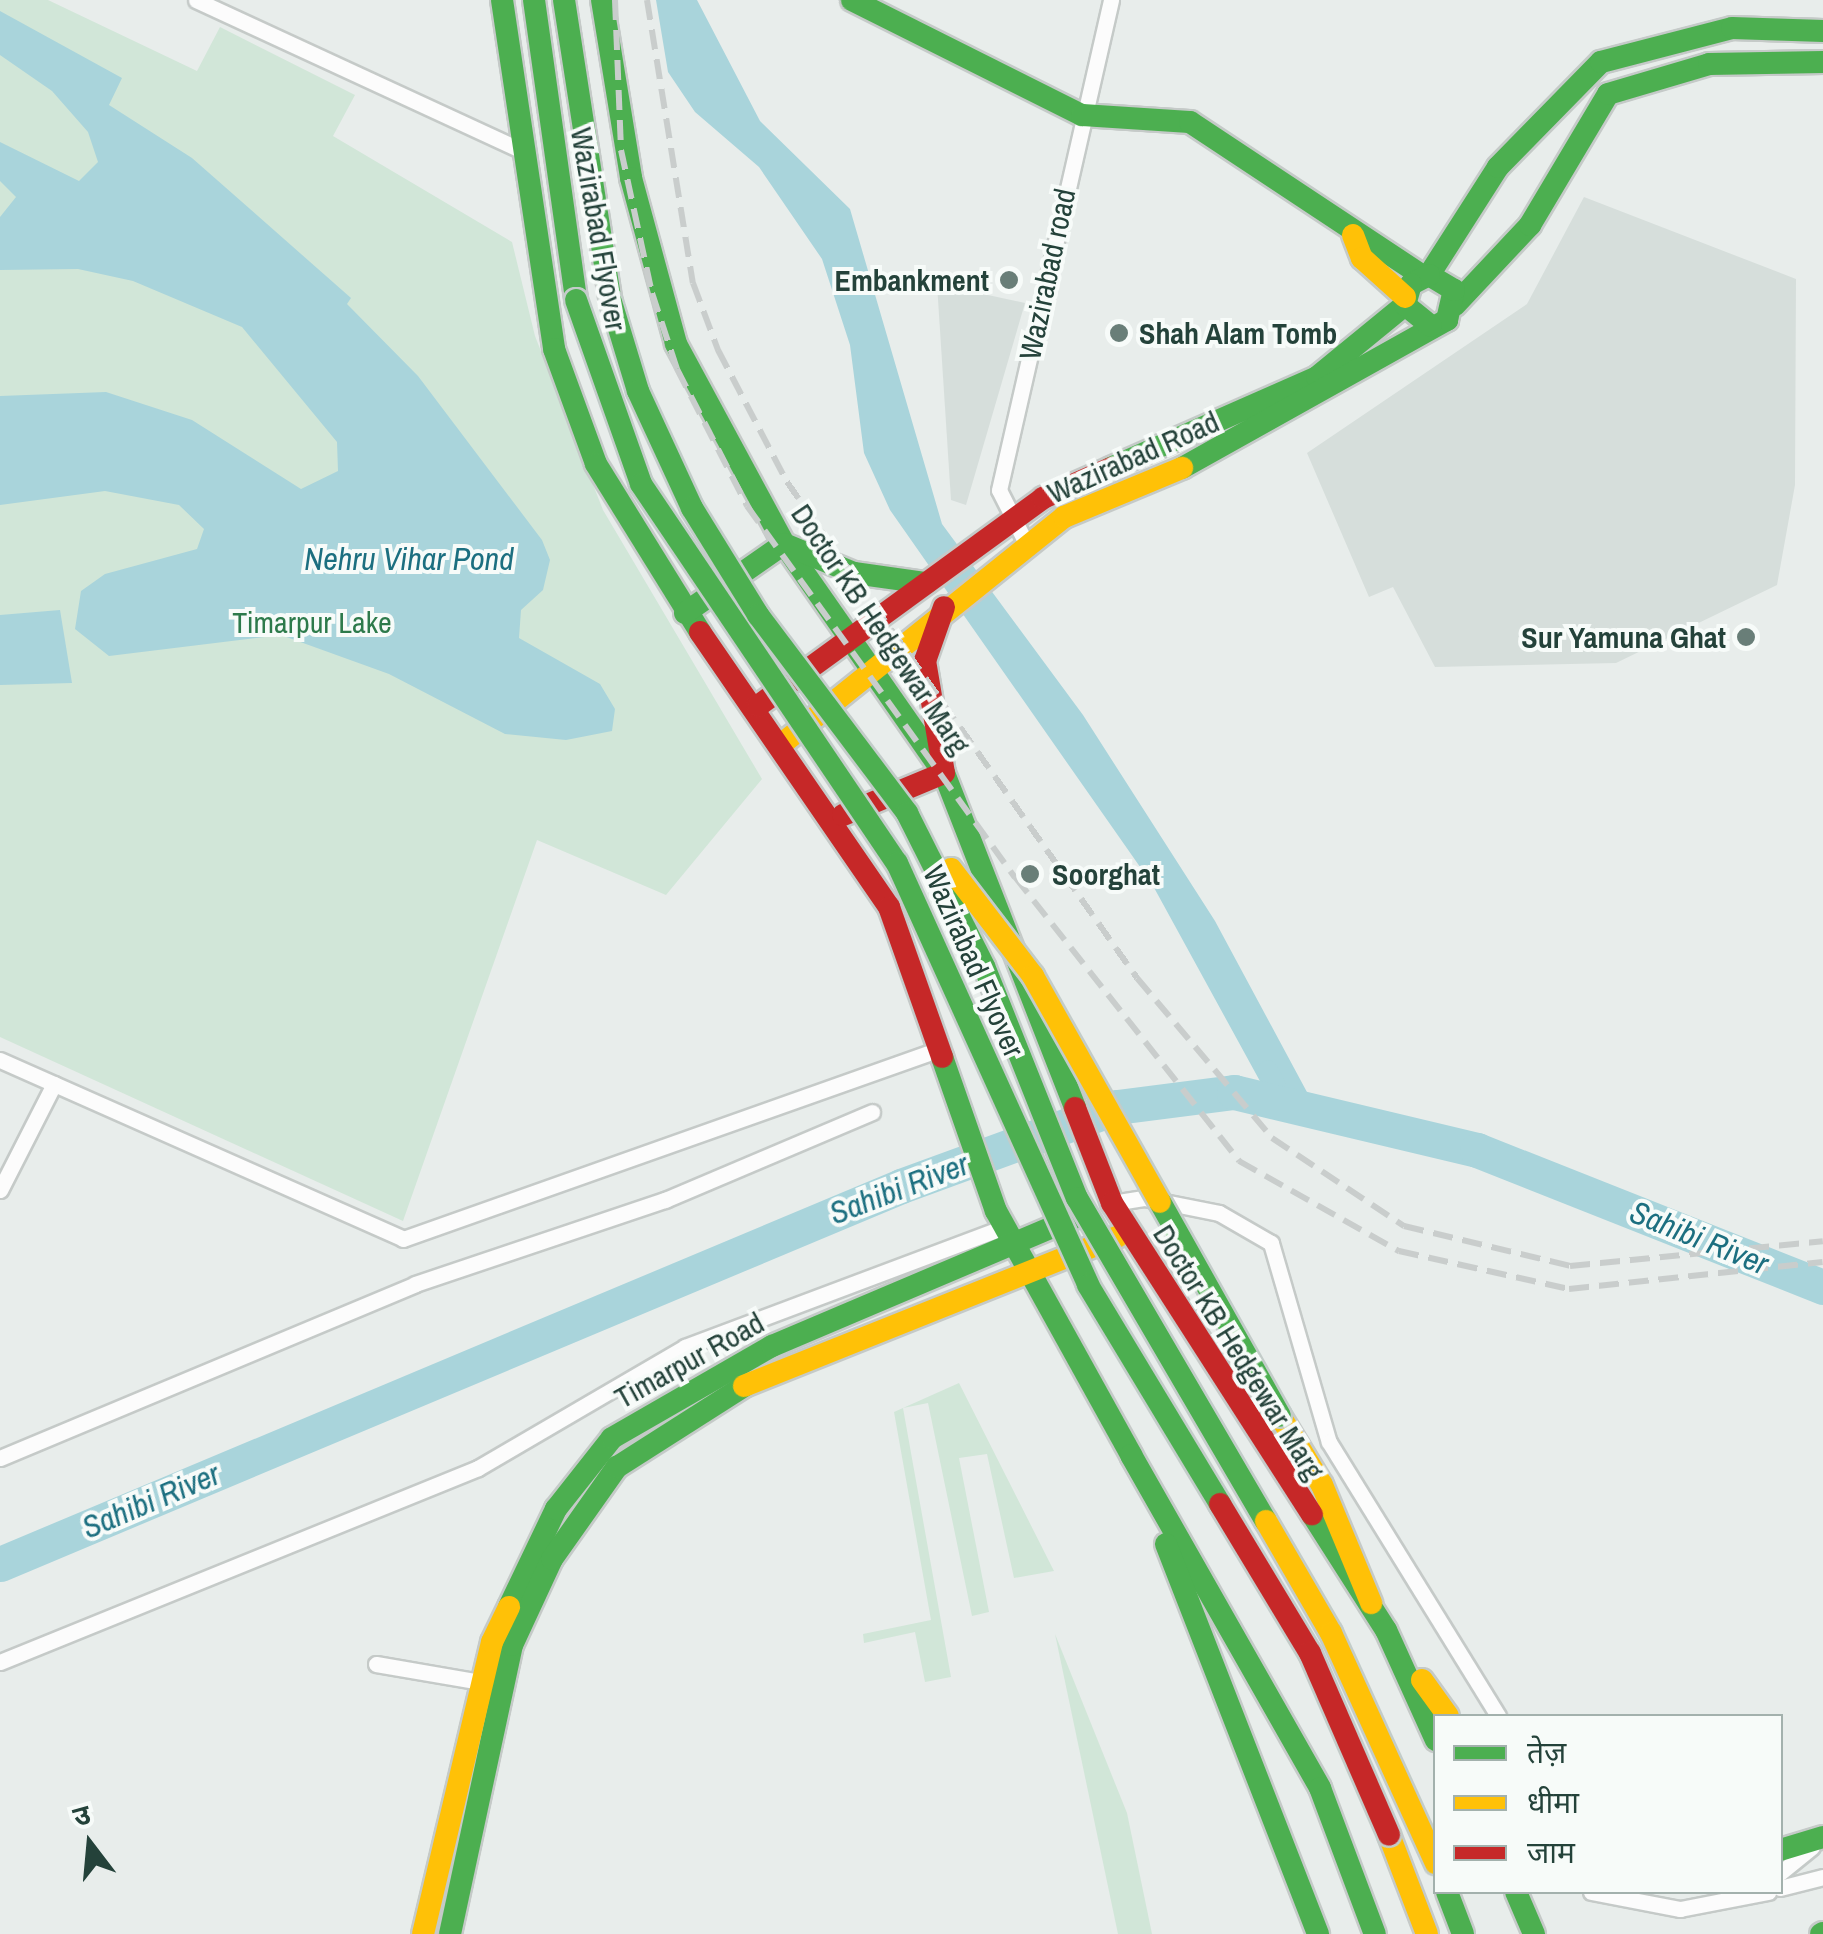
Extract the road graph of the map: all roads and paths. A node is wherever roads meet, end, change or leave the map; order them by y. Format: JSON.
{"nodes":[{"id":1,"x":196,"y":0,"type":"edge"},
{"id":2,"x":502,"y":0,"type":"edge"},
{"id":3,"x":534,"y":0,"type":"edge"},
{"id":4,"x":564,"y":0,"type":"edge"},
{"id":5,"x":602,"y":0,"type":"edge"},
{"id":6,"x":852,"y":0,"type":"edge"},
{"id":7,"x":1112,"y":0,"type":"edge"},
{"id":8,"x":1823,"y":30,"type":"edge"},
{"id":9,"x":1823,"y":62,"type":"edge"},
{"id":10,"x":1082,"y":115,"type":"junction"},
{"id":11,"x":520,"y":150,"type":"junction"},
{"id":12,"x":1353,"y":235,"type":"junction"},
{"id":13,"x":1426,"y":276,"type":"junction"},
{"id":14,"x":1405,"y":301,"type":"junction"},
{"id":15,"x":1455,"y":305,"type":"junction"},
{"id":16,"x":1432,"y":326,"type":"junction"},
{"id":17,"x":1003,"y":526,"type":"junction"},
{"id":18,"x":784,"y":544,"type":"junction"},
{"id":19,"x":1020,"y":547,"type":"junction"},
{"id":20,"x":926,"y":584,"type":"junction"},
{"id":21,"x":944,"y":607,"type":"junction"},
{"id":22,"x":686,"y":613,"type":"junction"},
{"id":23,"x":853,"y":638,"type":"junction"},
{"id":24,"x":878,"y":670,"type":"junction"},
{"id":25,"x":758,"y":706,"type":"junction"},
{"id":26,"x":784,"y":742,"type":"junction"},
{"id":27,"x":944,"y":772,"type":"junction"},
{"id":28,"x":907,"y":813,"type":"junction"},
{"id":29,"x":832,"y":820,"type":"junction"},
{"id":30,"x":979,"y":864,"type":"junction"},
{"id":31,"x":889,"y":907,"type":"junction"},
{"id":32,"x":936,"y":1050,"type":"junction"},
{"id":33,"x":0,"y":1060,"type":"edge"},
{"id":34,"x":54,"y":1084,"type":"junction"},
{"id":35,"x":872,"y":1112,"type":"dead end"},
{"id":36,"x":7,"y":1159,"type":"edge"},
{"id":37,"x":0,"y":1190,"type":"edge"},
{"id":38,"x":1112,"y":1203,"type":"junction"},
{"id":39,"x":1005,"y":1226,"type":"junction"},
{"id":40,"x":1130,"y":1233,"type":"junction"},
{"id":41,"x":1031,"y":1267,"type":"junction"},
{"id":42,"x":1131,"y":1455,"type":"junction"},
{"id":43,"x":0,"y":1458,"type":"edge"},
{"id":44,"x":1371,"y":1603,"type":"junction"},
{"id":45,"x":1386,"y":1630,"type":"junction"},
{"id":46,"x":0,"y":1662,"type":"edge"},
{"id":47,"x":376,"y":1664,"type":"dead end"},
{"id":48,"x":481,"y":1682,"type":"junction"},
{"id":49,"x":1447,"y":1714,"type":"edge"},
{"id":50,"x":1497,"y":1714,"type":"edge"},
{"id":51,"x":1433,"y":1733,"type":"edge"},
{"id":52,"x":1390,"y":1835,"type":"junction"},
{"id":53,"x":1823,"y":1837,"type":"edge"},
{"id":54,"x":1783,"y":1849,"type":"edge"},
{"id":55,"x":1433,"y":1856,"type":"edge"},
{"id":56,"x":1783,"y":1870,"type":"edge"},
{"id":57,"x":1823,"y":1876,"type":"edge"},
{"id":58,"x":1783,"y":1887,"type":"edge"},
{"id":59,"x":1448,"y":1894,"type":"edge"},
{"id":60,"x":1517,"y":1894,"type":"edge"},
{"id":61,"x":1601,"y":1894,"type":"edge"},
{"id":62,"x":1754,"y":1894,"type":"edge"},
{"id":63,"x":423,"y":1934,"type":"edge"},
{"id":64,"x":450,"y":1934,"type":"edge"},
{"id":65,"x":1318,"y":1934,"type":"edge"},
{"id":66,"x":1375,"y":1934,"type":"edge"},
{"id":67,"x":1413,"y":1934,"type":"edge"},
{"id":68,"x":1428,"y":1934,"type":"edge"},
{"id":69,"x":1462,"y":1934,"type":"edge"},
{"id":70,"x":1534,"y":1934,"type":"edge"}],
"edges":[{"from":1,"to":11,"type":"street"},
{"from":2,"to":11,"type":"main road"},
{"from":3,"to":52,"type":"main road","name":"Wazirabad Flyover","bridge":true},
{"from":4,"to":28,"type":"main road","name":"Wazirabad Flyover","bridge":true},
{"from":5,"to":18,"type":"main road","name":"Doctor KB Hedgewar Marg"},
{"from":6,"to":10,"type":"main road"},
{"from":7,"to":10,"type":"street","name":"Wazirabad road"},
{"from":8,"to":13,"type":"main road"},
{"from":9,"to":15,"type":"main road"},
{"from":10,"to":12,"type":"main road"},
{"from":10,"to":17,"type":"street","name":"Wazirabad road"},
{"from":11,"to":22,"type":"main road"},
{"from":12,"to":13,"type":"main road"},
{"from":12,"to":14,"type":"main road"},
{"from":13,"to":14,"type":"main road","name":"Wazirabad Road"},
{"from":13,"to":15,"type":"main road"},
{"from":14,"to":16,"type":"main road"},
{"from":14,"to":17,"type":"main road","name":"Wazirabad Road"},
{"from":15,"to":16,"type":"main road","name":"Wazirabad Road"},
{"from":16,"to":19,"type":"main road","name":"Wazirabad Road"},
{"from":17,"to":19,"type":"street","name":"Wazirabad road"},
{"from":17,"to":20,"type":"main road","name":"Wazirabad Road"},
{"from":18,"to":20,"type":"main road"},
{"from":18,"to":22,"type":"main road"},
{"from":18,"to":23,"type":"main road","name":"Doctor KB Hedgewar Marg"},
{"from":19,"to":21,"type":"main road","name":"Wazirabad Road"},
{"from":20,"to":23,"type":"main road","name":"Wazirabad Road"},
{"from":21,"to":24,"type":"main road","name":"Wazirabad Road"},
{"from":21,"to":27,"type":"main road"},
{"from":22,"to":25,"type":"main road"},
{"from":23,"to":24,"type":"main road","name":"Doctor KB Hedgewar Marg"},
{"from":23,"to":25,"type":"main road","name":"Wazirabad Road"},
{"from":24,"to":26,"type":"main road","name":"Wazirabad Road"},
{"from":24,"to":27,"type":"main road","name":"Doctor KB Hedgewar Marg"},
{"from":25,"to":26,"type":"main road"},
{"from":26,"to":29,"type":"main road"},
{"from":27,"to":29,"type":"main road"},
{"from":27,"to":30,"type":"main road","name":"Doctor KB Hedgewar Marg"},
{"from":28,"to":44,"type":"main road","bridge":true},
{"from":28,"to":55,"type":"main road","name":"Wazirabad Flyover","bridge":true},
{"from":29,"to":31,"type":"main road"},
{"from":30,"to":31,"type":"main road"},
{"from":30,"to":38,"type":"main road","name":"Doctor KB Hedgewar Marg"},
{"from":31,"to":32,"type":"main road"},
{"from":32,"to":34,"type":"street"},
{"from":32,"to":39,"type":"main road"},
{"from":33,"to":34,"type":"street"},
{"from":34,"to":36,"type":"street"},
{"from":35,"to":43,"type":"street"},
{"from":36,"to":37,"type":"street"},
{"from":38,"to":39,"type":"main road","name":"Timarpur Road"},
{"from":38,"to":40,"type":"main road","name":"Doctor KB Hedgewar Marg"},
{"from":38,"to":50,"type":"street"},
{"from":39,"to":41,"type":"main road"},
{"from":39,"to":46,"type":"street"},
{"from":39,"to":48,"type":"main road","name":"Timarpur Road"},
{"from":40,"to":41,"type":"main road","name":"Timarpur Road"},
{"from":40,"to":44,"type":"main road","name":"Doctor KB Hedgewar Marg"},
{"from":41,"to":42,"type":"main road"},
{"from":41,"to":64,"type":"main road","name":"Timarpur Road"},
{"from":42,"to":65,"type":"main road"},
{"from":42,"to":66,"type":"main road"},
{"from":44,"to":45,"type":"main road","name":"Doctor KB Hedgewar Marg"},
{"from":45,"to":49,"type":"main road"},
{"from":45,"to":51,"type":"main road"},
{"from":47,"to":48,"type":"street"},
{"from":48,"to":63,"type":"main road","name":"Timarpur Road"},
{"from":52,"to":67,"type":"main road"},
{"from":52,"to":68,"type":"main road","name":"Wazirabad Flyover"},
{"from":53,"to":54,"type":"main road"},
{"from":53,"to":56,"type":"street"},
{"from":57,"to":58,"type":"street"},
{"from":59,"to":69,"type":"main road"},
{"from":60,"to":70,"type":"main road"},
{"from":61,"to":62,"type":"street"}]}
